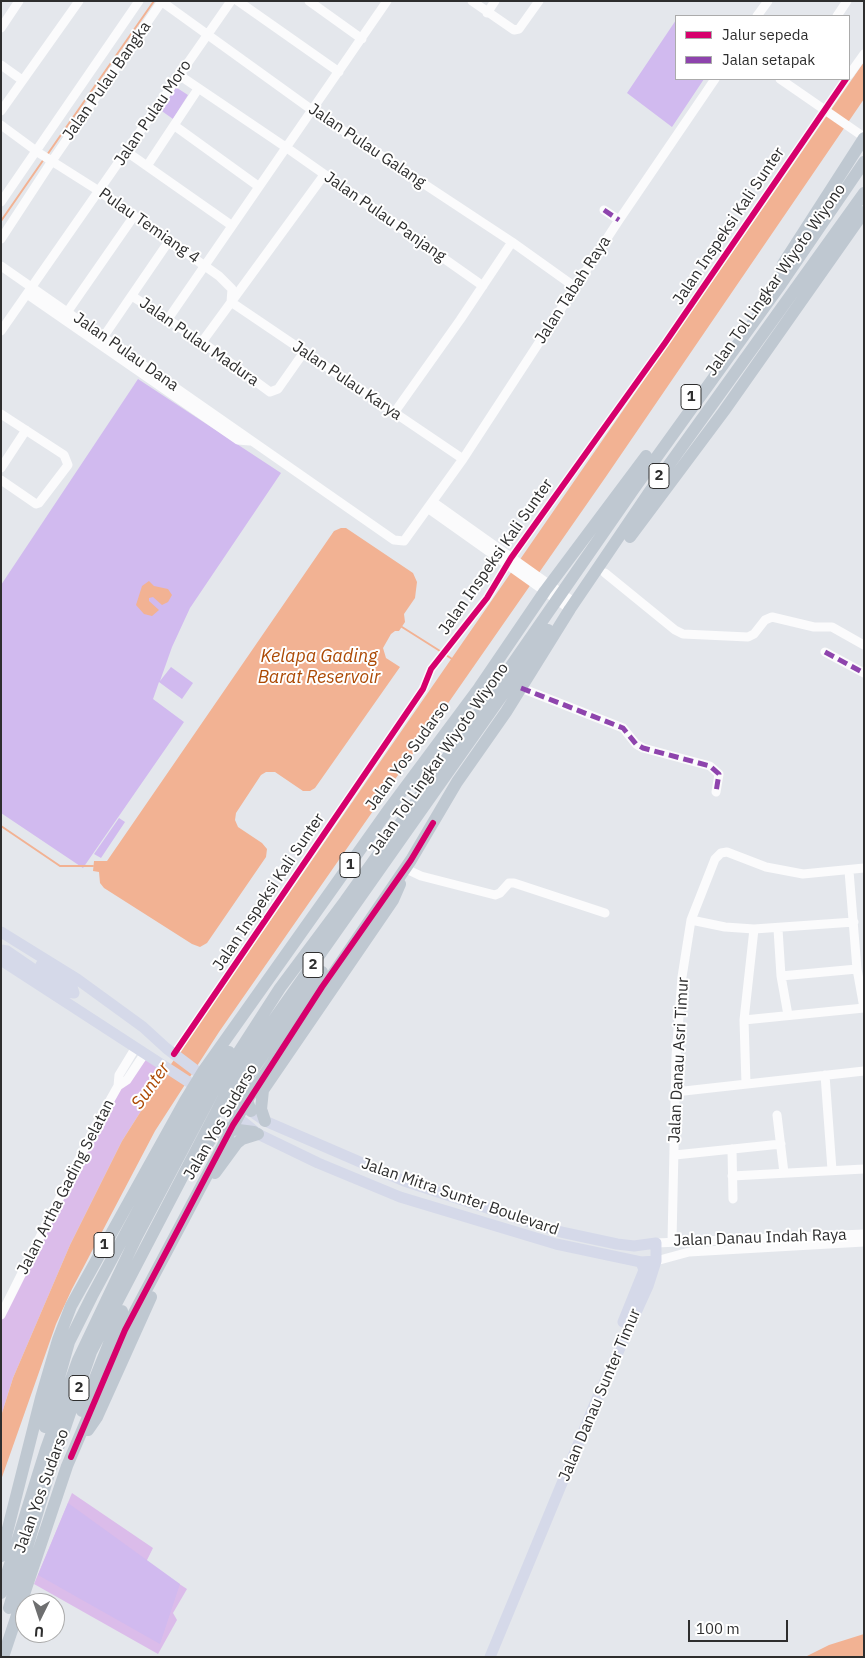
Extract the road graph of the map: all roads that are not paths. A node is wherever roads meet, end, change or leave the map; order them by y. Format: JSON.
{"nodes":[{"id":1,"x":19,"y":1,"type":"edge"},
{"id":2,"x":78,"y":1,"type":"edge"},
{"id":3,"x":139,"y":1,"type":"edge"},
{"id":4,"x":161,"y":1,"type":"edge"},
{"id":5,"x":231,"y":1,"type":"edge"},
{"id":6,"x":238,"y":1,"type":"edge"},
{"id":7,"x":309,"y":1,"type":"edge"},
{"id":8,"x":472,"y":1,"type":"edge"},
{"id":9,"x":495,"y":1,"type":"edge"},
{"id":10,"x":539,"y":1,"type":"edge"},
{"id":11,"x":768,"y":1,"type":"edge"},
{"id":12,"x":847,"y":1,"type":"edge"},
{"id":13,"x":384,"y":2,"type":"edge"},
{"id":14,"x":487,"y":13,"type":"junction"},
{"id":15,"x":758,"y":15,"type":"edge"},
{"id":16,"x":838,"y":15,"type":"edge"},
{"id":17,"x":1,"y":28,"type":"edge"},
{"id":18,"x":208,"y":35,"type":"junction"},
{"id":19,"x":362,"y":38,"type":"junction"},
{"id":20,"x":864,"y":54,"type":"edge"},
{"id":21,"x":1,"y":65,"type":"edge"},
{"id":22,"x":339,"y":72,"type":"junction"},
{"id":23,"x":850,"y":74,"type":"edge"},
{"id":24,"x":179,"y":75,"type":"junction"},
{"id":25,"x":22,"y":80,"type":"junction"},
{"id":26,"x":714,"y":80,"type":"edge"},
{"id":27,"x":845,"y":80,"type":"edge"},
{"id":28,"x":793,"y":82,"type":"edge"},
{"id":29,"x":198,"y":89,"type":"junction"},
{"id":30,"x":312,"y":110,"type":"junction"},
{"id":31,"x":826,"y":110,"type":"junction"},
{"id":32,"x":1,"y":112,"type":"edge"},
{"id":33,"x":1,"y":125,"type":"edge"},
{"id":34,"x":175,"y":126,"type":"junction"},
{"id":35,"x":864,"y":137,"type":"edge"},
{"id":36,"x":287,"y":148,"type":"junction"},
{"id":37,"x":38,"y":151,"type":"junction"},
{"id":38,"x":127,"y":152,"type":"junction"},
{"id":39,"x":864,"y":154,"type":"edge"},
{"id":40,"x":50,"y":160,"type":"junction"},
{"id":41,"x":862,"y":164,"type":"edge"},
{"id":42,"x":147,"y":166,"type":"junction"},
{"id":43,"x":324,"y":176,"type":"junction"},
{"id":44,"x":864,"y":183,"type":"edge"},
{"id":45,"x":258,"y":186,"type":"junction"},
{"id":46,"x":99,"y":191,"type":"junction"},
{"id":47,"x":864,"y":193,"type":"edge"},
{"id":48,"x":864,"y":200,"type":"edge"},
{"id":49,"x":1,"y":202,"type":"edge"},
{"id":50,"x":604,"y":210,"type":"dead end"},
{"id":51,"x":864,"y":212,"type":"edge"},
{"id":52,"x":134,"y":216,"type":"junction"},
{"id":53,"x":619,"y":220,"type":"junction"},
{"id":54,"x":231,"y":224,"type":"junction"},
{"id":55,"x":1,"y":239,"type":"edge"},
{"id":56,"x":169,"y":241,"type":"junction"},
{"id":57,"x":512,"y":242,"type":"junction"},
{"id":58,"x":1,"y":266,"type":"edge"},
{"id":59,"x":204,"y":266,"type":"junction"},
{"id":60,"x":781,"y":284,"type":"junction"},
{"id":61,"x":483,"y":286,"type":"junction"},
{"id":62,"x":575,"y":287,"type":"junction"},
{"id":63,"x":29,"y":291,"type":"junction"},
{"id":64,"x":132,"y":296,"type":"junction"},
{"id":65,"x":231,"y":302,"type":"junction"},
{"id":66,"x":68,"y":311,"type":"junction"},
{"id":67,"x":168,"y":319,"type":"junction"},
{"id":68,"x":1,"y":331,"type":"edge"},
{"id":69,"x":104,"y":336,"type":"junction"},
{"id":70,"x":202,"y":342,"type":"junction"},
{"id":71,"x":304,"y":352,"type":"junction"},
{"id":72,"x":394,"y":413,"type":"junction"},
{"id":73,"x":1,"y":414,"type":"edge"},
{"id":74,"x":26,"y":430,"type":"junction"},
{"id":75,"x":250,"y":441,"type":"junction"},
{"id":76,"x":463,"y":459,"type":"junction"},
{"id":77,"x":1,"y":468,"type":"edge"},
{"id":78,"x":1,"y":480,"type":"edge"},
{"id":79,"x":671,"y":482,"type":"junction"},
{"id":80,"x":655,"y":485,"type":"junction"},
{"id":81,"x":432,"y":507,"type":"junction"},
{"id":82,"x":623,"y":526,"type":"junction"},
{"id":83,"x":512,"y":562,"type":"junction"},
{"id":84,"x":599,"y":577,"type":"junction"},
{"id":85,"x":543,"y":585,"type":"junction"},
{"id":86,"x":572,"y":606,"type":"junction"},
{"id":87,"x":514,"y":638,"type":"junction"},
{"id":88,"x":864,"y":644,"type":"edge"},
{"id":89,"x":825,"y":652,"type":"dead end"},
{"id":90,"x":543,"y":654,"type":"junction"},
{"id":91,"x":864,"y":673,"type":"edge"},
{"id":92,"x":521,"y":688,"type":"junction"},
{"id":93,"x":438,"y":789,"type":"junction"},
{"id":94,"x":716,"y":792,"type":"dead end"},
{"id":95,"x":401,"y":795,"type":"junction"},
{"id":96,"x":864,"y":868,"type":"edge"},
{"id":97,"x":403,"y":870,"type":"junction"},
{"id":98,"x":849,"y":871,"type":"junction"},
{"id":99,"x":605,"y":913,"type":"dead end"},
{"id":100,"x":691,"y":920,"type":"junction"},
{"id":101,"x":854,"y":922,"type":"junction"},
{"id":102,"x":778,"y":929,"type":"junction"},
{"id":103,"x":754,"y":930,"type":"junction"},
{"id":104,"x":1,"y":932,"type":"edge"},
{"id":105,"x":1,"y":940,"type":"edge"},
{"id":106,"x":1,"y":950,"type":"edge"},
{"id":107,"x":1,"y":960,"type":"edge"},
{"id":108,"x":857,"y":969,"type":"junction"},
{"id":109,"x":782,"y":976,"type":"junction"},
{"id":110,"x":280,"y":988,"type":"junction"},
{"id":111,"x":864,"y":1008,"type":"edge"},
{"id":112,"x":788,"y":1015,"type":"junction"},
{"id":113,"x":744,"y":1020,"type":"junction"},
{"id":114,"x":141,"y":1050,"type":"junction"},
{"id":115,"x":175,"y":1054,"type":"junction"},
{"id":116,"x":864,"y":1071,"type":"edge"},
{"id":117,"x":200,"y":1074,"type":"junction"},
{"id":118,"x":825,"y":1075,"type":"junction"},
{"id":119,"x":746,"y":1084,"type":"junction"},
{"id":120,"x":204,"y":1092,"type":"junction"},
{"id":121,"x":675,"y":1092,"type":"junction"},
{"id":122,"x":251,"y":1111,"type":"junction"},
{"id":123,"x":777,"y":1115,"type":"dead end"},
{"id":124,"x":265,"y":1121,"type":"junction"},
{"id":125,"x":190,"y":1125,"type":"junction"},
{"id":126,"x":256,"y":1133,"type":"junction"},
{"id":127,"x":212,"y":1135,"type":"junction"},
{"id":128,"x":780,"y":1144,"type":"junction"},
{"id":129,"x":732,"y":1149,"type":"junction"},
{"id":130,"x":675,"y":1155,"type":"junction"},
{"id":131,"x":864,"y":1169,"type":"edge"},
{"id":132,"x":832,"y":1170,"type":"junction"},
{"id":133,"x":784,"y":1173,"type":"junction"},
{"id":134,"x":732,"y":1176,"type":"junction"},
{"id":135,"x":733,"y":1199,"type":"dead end"},
{"id":136,"x":529,"y":1223,"type":"junction"},
{"id":137,"x":545,"y":1228,"type":"junction"},
{"id":138,"x":864,"y":1234,"type":"edge"},
{"id":139,"x":526,"y":1235,"type":"junction"},
{"id":140,"x":541,"y":1239,"type":"junction"},
{"id":141,"x":672,"y":1241,"type":"junction"},
{"id":142,"x":864,"y":1242,"type":"edge"},
{"id":143,"x":656,"y":1244,"type":"junction"},
{"id":144,"x":656,"y":1261,"type":"junction"},
{"id":145,"x":641,"y":1262,"type":"junction"},
{"id":146,"x":139,"y":1275,"type":"junction"},
{"id":147,"x":1,"y":1315,"type":"edge"},
{"id":148,"x":50,"y":1412,"type":"junction"},
{"id":149,"x":71,"y":1457,"type":"junction"},
{"id":150,"x":59,"y":1487,"type":"junction"},
{"id":151,"x":15,"y":1496,"type":"junction"},
{"id":152,"x":549,"y":1507,"type":"junction"},
{"id":153,"x":1,"y":1540,"type":"edge"},
{"id":154,"x":1,"y":1556,"type":"edge"},
{"id":155,"x":1,"y":1576,"type":"edge"},
{"id":156,"x":1,"y":1593,"type":"edge"},
{"id":157,"x":1,"y":1636,"type":"edge"},
{"id":158,"x":2,"y":1655,"type":"edge"},
{"id":159,"x":490,"y":1657,"type":"edge"}],
"edges":[{"from":1,"to":17,"type":"street"},
{"from":2,"to":25,"type":"street"},
{"from":3,"to":37,"type":"street","name":"Jalan Pulau Bangka"},
{"from":4,"to":18,"type":"street","name":"Jalan Pulau Galang"},
{"from":4,"to":40,"type":"street","name":"Jalan Pulau Bangka"},
{"from":5,"to":18,"type":"street","name":"Jalan Pulau Moro"},
{"from":6,"to":22,"type":"street"},
{"from":7,"to":19,"type":"street"},
{"from":8,"to":14,"type":"street"},
{"from":9,"to":14,"type":"street"},
{"from":10,"to":14,"type":"street"},
{"from":11,"to":15,"type":"street"},
{"from":12,"to":16,"type":"street"},
{"from":13,"to":19,"type":"street"},
{"from":18,"to":24,"type":"street","name":"Jalan Pulau Moro"},
{"from":18,"to":30,"type":"street","name":"Jalan Pulau Galang"},
{"from":19,"to":22,"type":"street"},
{"from":20,"to":23,"type":"street"},
{"from":21,"to":25,"type":"street"},
{"from":22,"to":30,"type":"street"},
{"from":24,"to":29,"type":"street","name":"Jalan Pulau Panjang"},
{"from":24,"to":38,"type":"street","name":"Jalan Pulau Moro"},
{"from":25,"to":32,"type":"street"},
{"from":26,"to":53,"type":"street","name":"Jalan Tabah Raya"},
{"from":27,"to":31,"type":"street","name":"Jalan Inspeksi Kali Sunter"},
{"from":28,"to":31,"type":"street"},
{"from":29,"to":34,"type":"street"},
{"from":29,"to":36,"type":"street","name":"Jalan Pulau Panjang"},
{"from":30,"to":36,"type":"street"},
{"from":30,"to":57,"type":"street","name":"Jalan Pulau Galang"},
{"from":31,"to":35,"type":"street"},
{"from":31,"to":83,"type":"street","name":"Jalan Inspeksi Kali Sunter"},
{"from":33,"to":37,"type":"street","name":"Pulau Temiang 4"},
{"from":34,"to":42,"type":"street"},
{"from":34,"to":45,"type":"street"},
{"from":35,"to":60,"type":"highway"},
{"from":36,"to":43,"type":"street","name":"Jalan Pulau Panjang"},
{"from":36,"to":45,"type":"street"},
{"from":37,"to":40,"type":"street","name":"Pulau Temiang 4"},
{"from":37,"to":49,"type":"street","name":"Jalan Pulau Bangka"},
{"from":38,"to":42,"type":"street"},
{"from":38,"to":46,"type":"street","name":"Jalan Pulau Moro"},
{"from":39,"to":85,"type":"highway","name":"Jalan Yos Sudarso","number":"1"},
{"from":40,"to":46,"type":"street","name":"Pulau Temiang 4"},
{"from":40,"to":55,"type":"street","name":"Jalan Pulau Bangka"},
{"from":41,"to":60,"type":"highway","name":"Jalan Tol Lingkar Wiyoto Wiyono","number":"2"},
{"from":42,"to":54,"type":"street"},
{"from":43,"to":61,"type":"street","name":"Jalan Pulau Panjang"},
{"from":43,"to":65,"type":"street"},
{"from":44,"to":82,"type":"highway","name":"Jalan Tol Lingkar Wiyoto Wiyono","number":"2"},
{"from":45,"to":54,"type":"street"},
{"from":46,"to":52,"type":"street","name":"Pulau Temiang 4"},
{"from":46,"to":63,"type":"street","name":"Jalan Pulau Moro"},
{"from":47,"to":80,"type":"highway","name":"Jalan Yos Sudarso","number":"1"},
{"from":48,"to":82,"type":"highway"},
{"from":50,"to":53,"type":"street"},
{"from":51,"to":79,"type":"highway","name":"Jalan Yos Sudarso","number":"1"},
{"from":52,"to":56,"type":"street","name":"Pulau Temiang 4"},
{"from":52,"to":66,"type":"street"},
{"from":53,"to":62,"type":"street","name":"Jalan Tabah Raya"},
{"from":54,"to":59,"type":"street"},
{"from":56,"to":59,"type":"street","name":"Pulau Temiang 4"},
{"from":56,"to":64,"type":"street"},
{"from":57,"to":61,"type":"street"},
{"from":57,"to":62,"type":"street","name":"Jalan Pulau Galang"},
{"from":58,"to":63,"type":"street","name":"Jalan Pulau Dana"},
{"from":59,"to":65,"type":"street","name":"Pulau Temiang 4"},
{"from":59,"to":67,"type":"street"},
{"from":60,"to":110,"type":"highway","name":"Jalan Tol Lingkar Wiyoto Wiyono","number":"2"},
{"from":61,"to":72,"type":"street"},
{"from":62,"to":76,"type":"street","name":"Jalan Tabah Raya"},
{"from":63,"to":66,"type":"street","name":"Jalan Pulau Dana"},
{"from":63,"to":68,"type":"street","name":"Jalan Pulau Moro"},
{"from":63,"to":75,"type":"street","name":"Jalan Pulau Dana"},
{"from":64,"to":67,"type":"street","name":"Jalan Pulau Madura"},
{"from":64,"to":69,"type":"street"},
{"from":65,"to":70,"type":"street"},
{"from":65,"to":71,"type":"street","name":"Jalan Pulau Karya"},
{"from":66,"to":69,"type":"street","name":"Jalan Pulau Dana"},
{"from":67,"to":70,"type":"street","name":"Jalan Pulau Madura"},
{"from":69,"to":75,"type":"street","name":"Jalan Pulau Dana"},
{"from":70,"to":71,"type":"street","name":"Jalan Pulau Madura"},
{"from":71,"to":72,"type":"street","name":"Jalan Pulau Karya"},
{"from":72,"to":76,"type":"street","name":"Jalan Pulau Karya"},
{"from":73,"to":74,"type":"street"},
{"from":74,"to":77,"type":"street"},
{"from":74,"to":78,"type":"street"},
{"from":75,"to":81,"type":"street","name":"Jalan Pulau Dana"},
{"from":76,"to":81,"type":"street","name":"Jalan Tabah Raya"},
{"from":79,"to":80,"type":"highway"},
{"from":79,"to":84,"type":"highway","name":"Jalan Yos Sudarso","number":"1"},
{"from":80,"to":84,"type":"highway","name":"Jalan Yos Sudarso","number":"1"},
{"from":81,"to":83,"type":"street"},
{"from":82,"to":93,"type":"highway","name":"Jalan Tol Lingkar Wiyoto Wiyono","number":"2"},
{"from":83,"to":85,"type":"street"},
{"from":83,"to":115,"type":"street","name":"Jalan Inspeksi Kali Sunter"},
{"from":84,"to":86,"type":"highway","name":"Jalan Yos Sudarso","number":"1"},
{"from":84,"to":88,"type":"street"},
{"from":84,"to":90,"type":"highway","name":"Jalan Yos Sudarso","number":"1"},
{"from":85,"to":86,"type":"street"},
{"from":85,"to":87,"type":"highway","name":"Jalan Yos Sudarso","number":"1"},
{"from":86,"to":90,"type":"highway","name":"Jalan Yos Sudarso","number":"1"},
{"from":87,"to":90,"type":"highway"},
{"from":87,"to":95,"type":"highway","name":"Jalan Yos Sudarso","number":"1"},
{"from":89,"to":91,"type":"street"},
{"from":90,"to":92,"type":"highway","name":"Jalan Yos Sudarso","number":"1"},
{"from":92,"to":94,"type":"street"},
{"from":92,"to":97,"type":"highway","name":"Jalan Yos Sudarso","number":"1"},
{"from":93,"to":122,"type":"highway"},
{"from":93,"to":157,"type":"highway","name":"Jalan Tol Lingkar Wiyoto Wiyono","number":"2"},
{"from":95,"to":117,"type":"highway"},
{"from":95,"to":151,"type":"highway","name":"Jalan Yos Sudarso","number":"1"},
{"from":96,"to":98,"type":"street","name":"Jalan Danau Asri Timur"},
{"from":97,"to":99,"type":"street"},
{"from":97,"to":124,"type":"highway"},
{"from":97,"to":149,"type":"highway","name":"Jalan Yos Sudarso","number":"1"},
{"from":98,"to":100,"type":"street","name":"Jalan Danau Asri Timur"},
{"from":98,"to":101,"type":"street"},
{"from":100,"to":103,"type":"street"},
{"from":100,"to":121,"type":"street","name":"Jalan Danau Asri Timur"},
{"from":101,"to":102,"type":"street"},
{"from":101,"to":108,"type":"street"},
{"from":102,"to":103,"type":"street"},
{"from":102,"to":109,"type":"street"},
{"from":103,"to":113,"type":"street"},
{"from":104,"to":115,"type":"main road","name":"Jalan Mitra Sunter Boulevard"},
{"from":105,"to":106,"type":"main road"},
{"from":107,"to":114,"type":"main road","name":"Jalan Mitra Sunter Boulevard"},
{"from":108,"to":109,"type":"street"},
{"from":108,"to":111,"type":"street"},
{"from":109,"to":112,"type":"street"},
{"from":110,"to":148,"type":"highway"},
{"from":110,"to":156,"type":"highway","name":"Jalan Tol Lingkar Wiyoto Wiyono","number":"2"},
{"from":111,"to":112,"type":"street"},
{"from":112,"to":113,"type":"street"},
{"from":113,"to":119,"type":"street"},
{"from":114,"to":120,"type":"main road","name":"Jalan Mitra Sunter Boulevard"},
{"from":114,"to":147,"type":"street","name":"Jalan Artha Gading Selatan"},
{"from":115,"to":117,"type":"main road","name":"Jalan Mitra Sunter Boulevard"},
{"from":116,"to":118,"type":"street"},
{"from":117,"to":122,"type":"main road","name":"Jalan Mitra Sunter Boulevard"},
{"from":118,"to":119,"type":"street"},
{"from":118,"to":132,"type":"street"},
{"from":119,"to":121,"type":"street"},
{"from":120,"to":125,"type":"highway"},
{"from":120,"to":126,"type":"main road","name":"Jalan Mitra Sunter Boulevard"},
{"from":121,"to":130,"type":"street","name":"Jalan Danau Asri Timur"},
{"from":122,"to":124,"type":"main road","name":"Jalan Mitra Sunter Boulevard"},
{"from":123,"to":128,"type":"street"},
{"from":124,"to":136,"type":"main road","name":"Jalan Mitra Sunter Boulevard"},
{"from":125,"to":127,"type":"highway"},
{"from":125,"to":148,"type":"highway"},
{"from":126,"to":127,"type":"highway"},
{"from":126,"to":139,"type":"main road","name":"Jalan Mitra Sunter Boulevard"},
{"from":126,"to":149,"type":"highway"},
{"from":127,"to":146,"type":"highway"},
{"from":128,"to":129,"type":"street"},
{"from":128,"to":133,"type":"street"},
{"from":129,"to":130,"type":"street"},
{"from":129,"to":134,"type":"street"},
{"from":130,"to":141,"type":"street","name":"Jalan Danau Asri Timur"},
{"from":131,"to":132,"type":"street"},
{"from":132,"to":133,"type":"street"},
{"from":133,"to":134,"type":"street"},
{"from":134,"to":135,"type":"street"},
{"from":136,"to":137,"type":"main road","name":"Jalan Mitra Sunter Boulevard"},
{"from":136,"to":139,"type":"main road"},
{"from":137,"to":140,"type":"main road"},
{"from":137,"to":143,"type":"main road","name":"Jalan Mitra Sunter Boulevard"},
{"from":138,"to":141,"type":"street","name":"Jalan Danau Indah Raya"},
{"from":139,"to":140,"type":"main road","name":"Jalan Mitra Sunter Boulevard"},
{"from":140,"to":145,"type":"main road","name":"Jalan Mitra Sunter Boulevard"},
{"from":141,"to":143,"type":"street","name":"Jalan Danau Indah Raya"},
{"from":142,"to":144,"type":"street","name":"Jalan Danau Indah Raya"},
{"from":143,"to":144,"type":"main road","name":"Jalan Danau Sunter Timur"},
{"from":144,"to":145,"type":"main road","name":"Jalan Mitra Sunter Boulevard"},
{"from":144,"to":152,"type":"main road","name":"Jalan Danau Sunter Timur"},
{"from":145,"to":152,"type":"main road","name":"Jalan Danau Sunter Timur"},
{"from":146,"to":150,"type":"highway"},
{"from":146,"to":158,"type":"highway","name":"Jalan Yos Sudarso","number":"1"},
{"from":148,"to":155,"type":"highway"},
{"from":149,"to":150,"type":"highway","name":"Jalan Yos Sudarso","number":"1"},
{"from":150,"to":158,"type":"highway","name":"Jalan Yos Sudarso","number":"1"},
{"from":151,"to":153,"type":"street"},
{"from":151,"to":154,"type":"highway","name":"Jalan Yos Sudarso","number":"1"},
{"from":152,"to":159,"type":"main road","name":"Jalan Danau Sunter Timur"}]}
